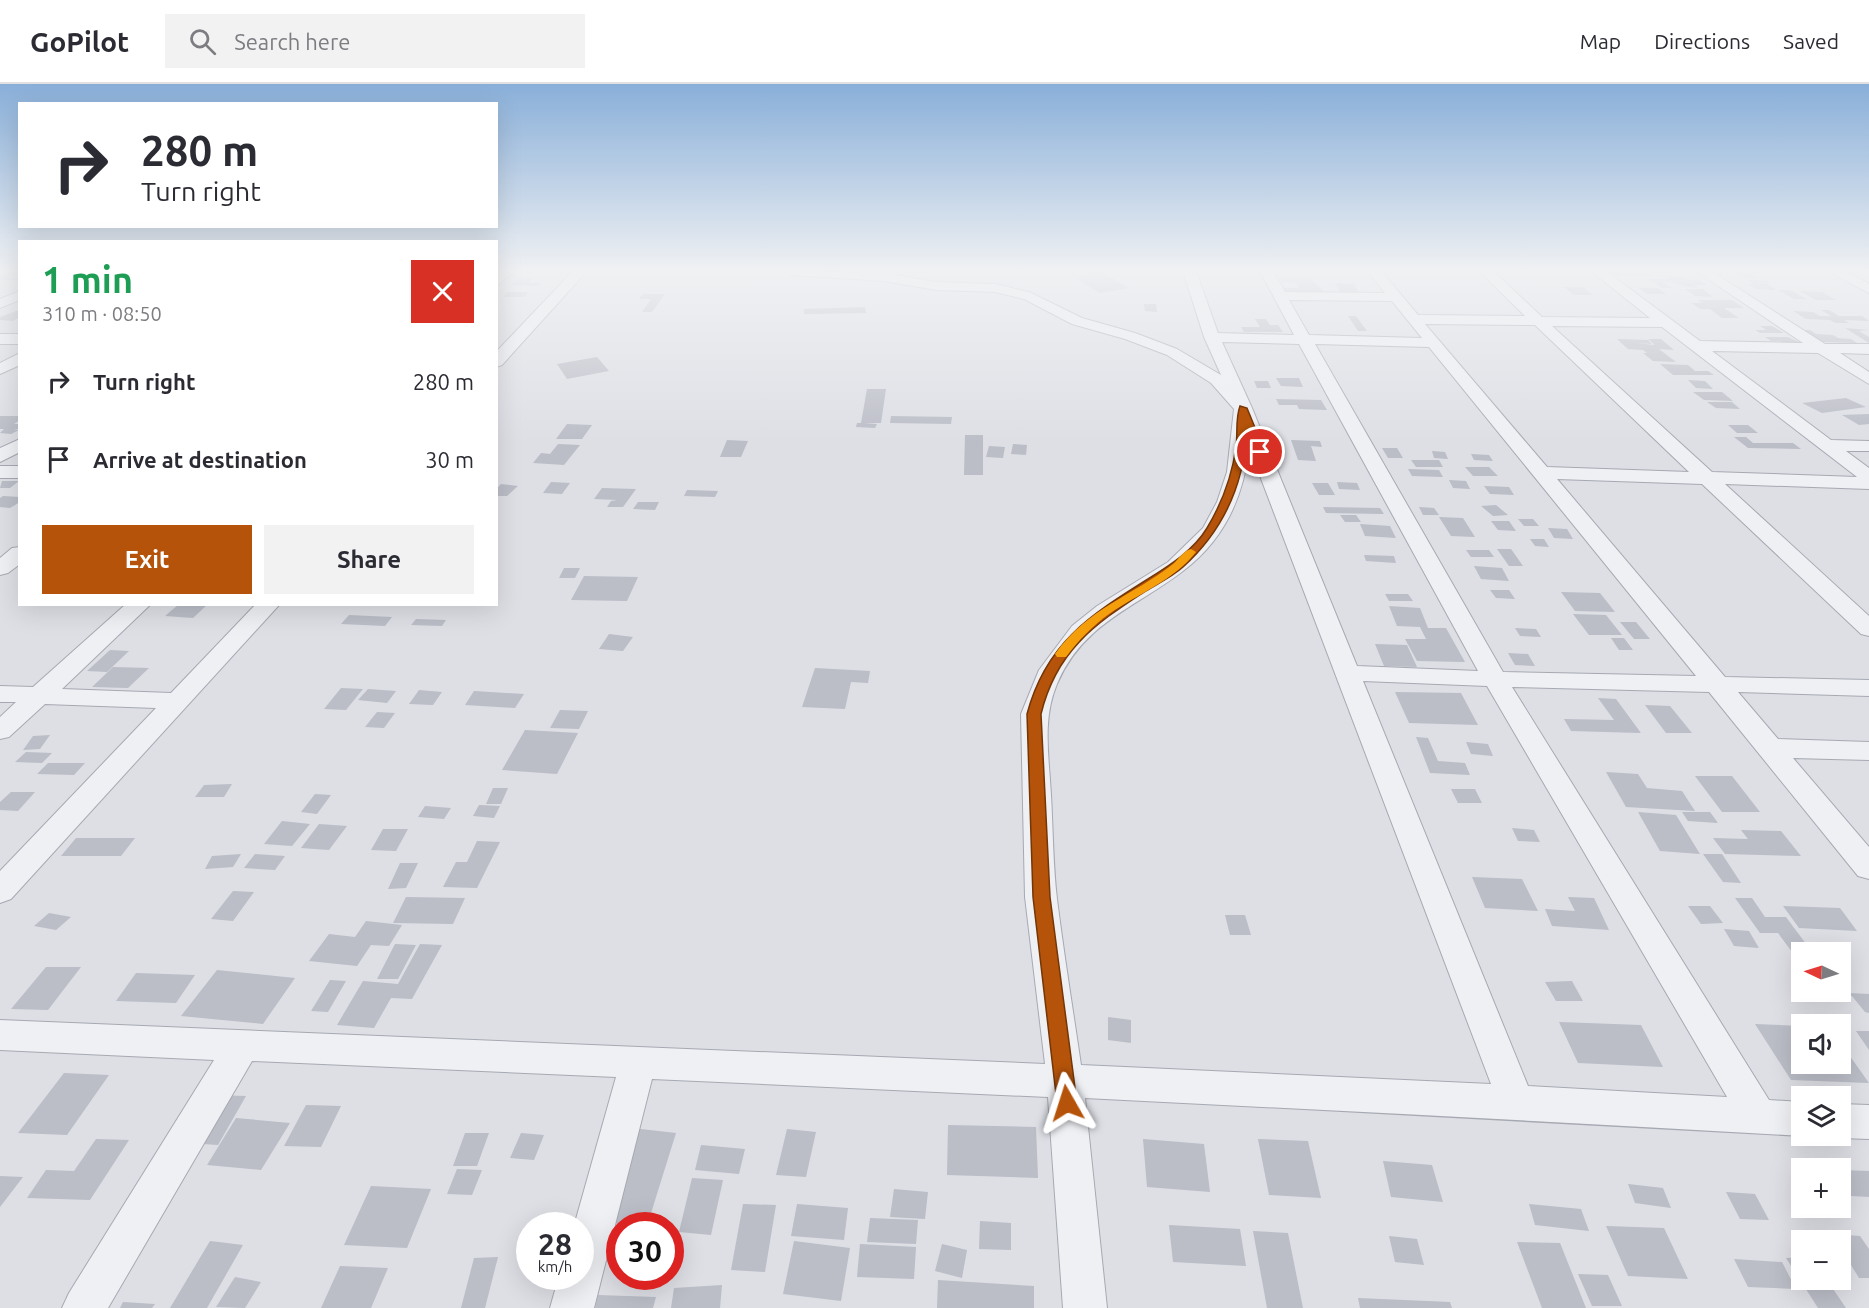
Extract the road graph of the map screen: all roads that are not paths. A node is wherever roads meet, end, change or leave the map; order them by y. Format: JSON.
{"nodes":[{"id":1,"x":522,"y":328,"type":"edge"},
{"id":2,"x":1102,"y":328,"type":"edge"},
{"id":3,"x":1209,"y":328,"type":"edge"},
{"id":4,"x":1299,"y":328,"type":"edge"},
{"id":5,"x":1421,"y":328,"type":"edge"},
{"id":6,"x":1546,"y":328,"type":"edge"},
{"id":7,"x":1673,"y":328,"type":"edge"},
{"id":8,"x":1790,"y":328,"type":"edge"},
{"id":9,"x":1212,"y":337,"type":"junction"},
{"id":10,"x":0,"y":339,"type":"edge"},
{"id":11,"x":18,"y":339,"type":"edge"},
{"id":12,"x":1306,"y":339,"type":"junction"},
{"id":13,"x":1433,"y":343,"type":"junction"},
{"id":14,"x":1696,"y":346,"type":"junction"},
{"id":15,"x":503,"y":347,"type":"edge"},
{"id":16,"x":1821,"y":348,"type":"junction"},
{"id":17,"x":1869,"y":349,"type":"edge"},
{"id":18,"x":18,"y":359,"type":"edge"},
{"id":19,"x":0,"y":369,"type":"edge"},
{"id":20,"x":1869,"y":379,"type":"edge"},
{"id":21,"x":1243,"y":408,"type":"junction"},
{"id":22,"x":18,"y":445,"type":"edge"},
{"id":23,"x":1825,"y":445,"type":"junction"},
{"id":24,"x":1869,"y":446,"type":"edge"},
{"id":25,"x":0,"y":456,"type":"edge"},
{"id":26,"x":0,"y":472,"type":"edge"},
{"id":27,"x":18,"y":472,"type":"edge"},
{"id":28,"x":1541,"y":473,"type":"junction"},
{"id":29,"x":1869,"y":477,"type":"edge"},
{"id":30,"x":1706,"y":478,"type":"junction"},
{"id":31,"x":1869,"y":483,"type":"edge"},
{"id":32,"x":18,"y":554,"type":"edge"},
{"id":33,"x":0,"y":568,"type":"edge"},
{"id":34,"x":138,"y":606,"type":"edge"},
{"id":35,"x":267,"y":606,"type":"edge"},
{"id":36,"x":1869,"y":629,"type":"edge"},
{"id":37,"x":1347,"y":673,"type":"junction"},
{"id":38,"x":1495,"y":680,"type":"junction"},
{"id":39,"x":1716,"y":684,"type":"junction"},
{"id":40,"x":1869,"y":688,"type":"edge"},
{"id":41,"x":0,"y":694,"type":"edge"},
{"id":42,"x":39,"y":696,"type":"junction"},
{"id":43,"x":179,"y":701,"type":"junction"},
{"id":44,"x":0,"y":731,"type":"edge"},
{"id":45,"x":1769,"y":748,"type":"junction"},
{"id":46,"x":1869,"y":751,"type":"edge"},
{"id":47,"x":1869,"y":868,"type":"edge"},
{"id":48,"x":0,"y":891,"type":"edge"},
{"id":49,"x":0,"y":1035,"type":"edge"},
{"id":50,"x":242,"y":1046,"type":"junction"},
{"id":51,"x":638,"y":1063,"type":"junction"},
{"id":52,"x":1065,"y":1081,"type":"junction"},
{"id":53,"x":1516,"y":1102,"type":"junction"},
{"id":54,"x":1759,"y":1117,"type":"junction"},
{"id":55,"x":1791,"y":1118,"type":"edge"},
{"id":56,"x":1851,"y":1121,"type":"edge"},
{"id":57,"x":1869,"y":1122,"type":"edge"},
{"id":58,"x":84,"y":1308,"type":"edge"},
{"id":59,"x":572,"y":1308,"type":"edge"},
{"id":60,"x":1085,"y":1308,"type":"edge"}],
"edges":[{"from":1,"to":15,"type":"street"},
{"from":2,"to":21,"type":"street"},
{"from":3,"to":9,"type":"street"},
{"from":4,"to":12,"type":"street"},
{"from":5,"to":13,"type":"street"},
{"from":6,"to":30,"type":"street"},
{"from":7,"to":14,"type":"street"},
{"from":8,"to":16,"type":"street"},
{"from":9,"to":12,"type":"street"},
{"from":9,"to":21,"type":"street"},
{"from":10,"to":11,"type":"street"},
{"from":12,"to":13,"type":"street"},
{"from":12,"to":38,"type":"street"},
{"from":13,"to":28,"type":"street"},
{"from":14,"to":16,"type":"street"},
{"from":14,"to":23,"type":"street"},
{"from":16,"to":17,"type":"street"},
{"from":16,"to":20,"type":"street"},
{"from":18,"to":19,"type":"street"},
{"from":21,"to":37,"type":"street"},
{"from":21,"to":52,"type":"street"},
{"from":22,"to":25,"type":"street"},
{"from":23,"to":24,"type":"street"},
{"from":23,"to":29,"type":"street"},
{"from":26,"to":27,"type":"street"},
{"from":28,"to":30,"type":"street"},
{"from":28,"to":39,"type":"street"},
{"from":30,"to":31,"type":"street"},
{"from":30,"to":36,"type":"street"},
{"from":32,"to":33,"type":"street"},
{"from":34,"to":42,"type":"street"},
{"from":35,"to":43,"type":"street"},
{"from":37,"to":38,"type":"street"},
{"from":37,"to":53,"type":"street"},
{"from":38,"to":39,"type":"street"},
{"from":38,"to":54,"type":"street"},
{"from":39,"to":40,"type":"street"},
{"from":39,"to":45,"type":"street"},
{"from":41,"to":42,"type":"street"},
{"from":42,"to":43,"type":"street"},
{"from":42,"to":44,"type":"street"},
{"from":43,"to":48,"type":"street"},
{"from":45,"to":46,"type":"street"},
{"from":45,"to":47,"type":"street"},
{"from":49,"to":50,"type":"street"},
{"from":50,"to":51,"type":"street"},
{"from":50,"to":58,"type":"street"},
{"from":51,"to":52,"type":"street"},
{"from":51,"to":59,"type":"street"},
{"from":52,"to":53,"type":"street"},
{"from":52,"to":60,"type":"street"},
{"from":53,"to":54,"type":"street"},
{"from":54,"to":55,"type":"street"},
{"from":56,"to":57,"type":"street"}]}
